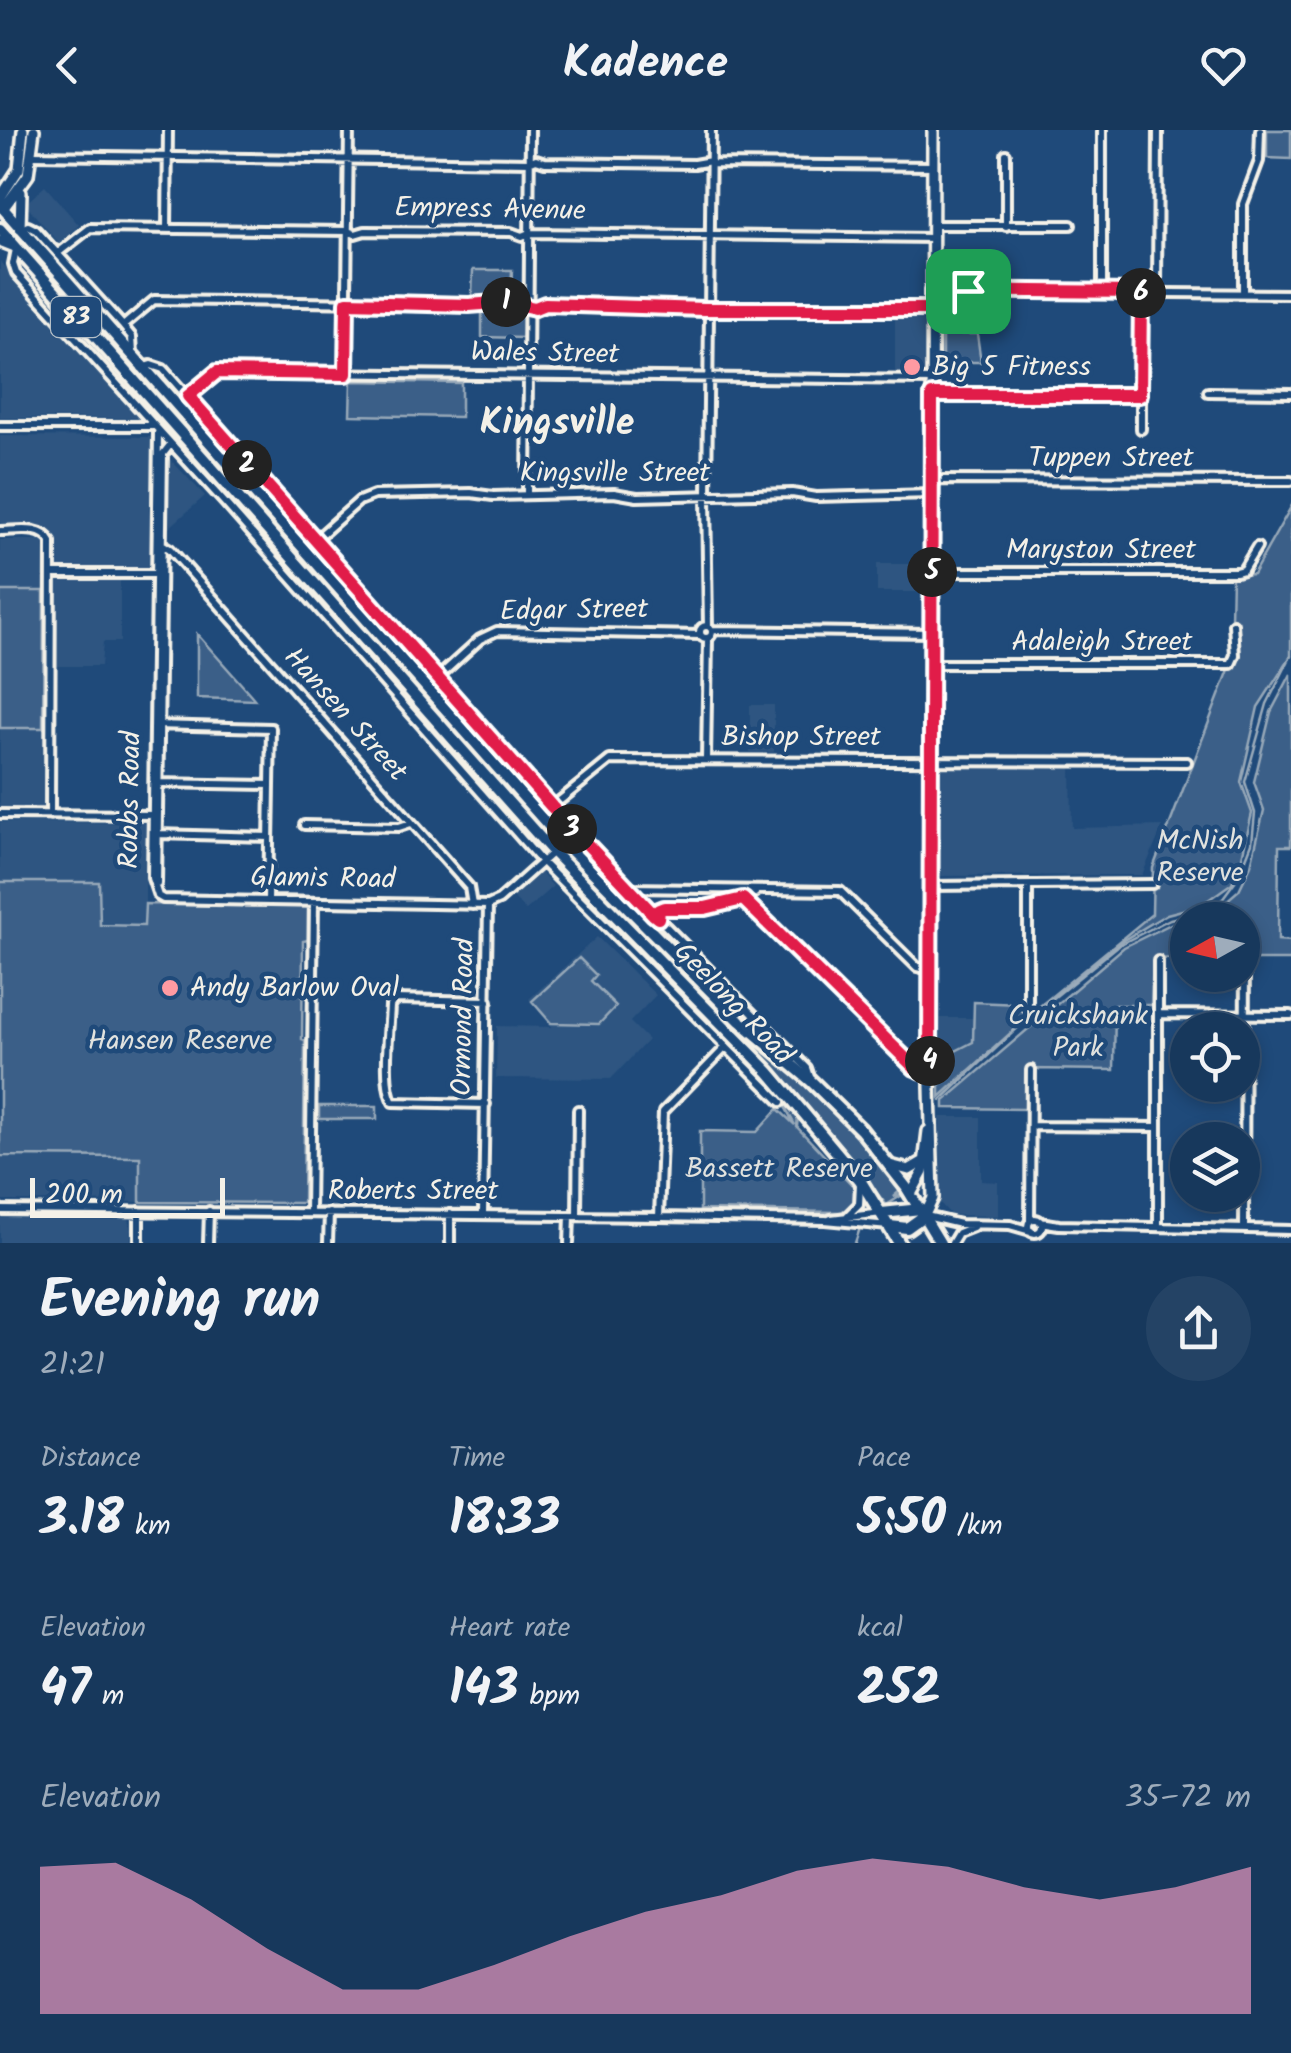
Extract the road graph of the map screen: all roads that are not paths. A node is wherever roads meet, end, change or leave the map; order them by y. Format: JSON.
{"nodes":[{"id":1,"x":23,"y":130,"type":"edge"},
{"id":2,"x":34,"y":130,"type":"edge"},
{"id":3,"x":168,"y":130,"type":"edge"},
{"id":4,"x":349,"y":130,"type":"edge"},
{"id":5,"x":530,"y":130,"type":"edge"},
{"id":6,"x":711,"y":130,"type":"edge"},
{"id":7,"x":933,"y":130,"type":"edge"},
{"id":8,"x":1102,"y":130,"type":"edge"},
{"id":9,"x":1158,"y":130,"type":"edge"},
{"id":10,"x":1260,"y":130,"type":"edge"},
{"id":11,"x":1006,"y":154,"type":"dead end"},
{"id":12,"x":33,"y":155,"type":"junction"},
{"id":13,"x":168,"y":158,"type":"junction"},
{"id":14,"x":349,"y":159,"type":"junction"},
{"id":15,"x":529,"y":162,"type":"junction"},
{"id":16,"x":711,"y":162,"type":"junction"},
{"id":17,"x":933,"y":166,"type":"junction"},
{"id":18,"x":0,"y":181,"type":"edge"},
{"id":19,"x":17,"y":185,"type":"junction"},
{"id":20,"x":1,"y":206,"type":"edge"},
{"id":21,"x":933,"y":225,"type":"junction"},
{"id":22,"x":1071,"y":225,"type":"dead end"},
{"id":23,"x":1006,"y":226,"type":"junction"},
{"id":24,"x":167,"y":228,"type":"junction"},
{"id":25,"x":0,"y":229,"type":"edge"},
{"id":26,"x":20,"y":229,"type":"junction"},
{"id":27,"x":348,"y":231,"type":"junction"},
{"id":28,"x":528,"y":233,"type":"junction"},
{"id":29,"x":710,"y":235,"type":"junction"},
{"id":30,"x":933,"y":238,"type":"junction"},
{"id":31,"x":0,"y":241,"type":"edge"},
{"id":32,"x":16,"y":248,"type":"junction"},
{"id":33,"x":58,"y":254,"type":"junction"},
{"id":34,"x":932,"y":290,"type":"junction"},
{"id":35,"x":1102,"y":292,"type":"junction"},
{"id":36,"x":1141,"y":292,"type":"junction"},
{"id":37,"x":1157,"y":292,"type":"junction"},
{"id":38,"x":1242,"y":293,"type":"junction"},
{"id":39,"x":1291,"y":294,"type":"edge"},
{"id":40,"x":347,"y":302,"type":"junction"},
{"id":41,"x":528,"y":306,"type":"junction"},
{"id":42,"x":709,"y":308,"type":"junction"},
{"id":43,"x":932,"y":309,"type":"junction"},
{"id":44,"x":123,"y":326,"type":"junction"},
{"id":45,"x":139,"y":365,"type":"junction"},
{"id":46,"x":346,"y":374,"type":"junction"},
{"id":47,"x":528,"y":376,"type":"junction"},
{"id":48,"x":708,"y":378,"type":"junction"},
{"id":49,"x":932,"y":380,"type":"junction"},
{"id":50,"x":138,"y":387,"type":"junction"},
{"id":51,"x":1208,"y":392,"type":"dead end"},
{"id":52,"x":1291,"y":393,"type":"edge"},
{"id":53,"x":932,"y":395,"type":"junction"},
{"id":54,"x":1140,"y":395,"type":"junction"},
{"id":55,"x":188,"y":396,"type":"junction"},
{"id":56,"x":153,"y":404,"type":"junction"},
{"id":57,"x":186,"y":419,"type":"junction"},
{"id":58,"x":0,"y":426,"type":"edge"},
{"id":59,"x":156,"y":429,"type":"junction"},
{"id":60,"x":1141,"y":429,"type":"dead end"},
{"id":61,"x":170,"y":445,"type":"junction"},
{"id":62,"x":238,"y":477,"type":"junction"},
{"id":63,"x":932,"y":480,"type":"junction"},
{"id":64,"x":1291,"y":480,"type":"edge"},
{"id":65,"x":252,"y":493,"type":"junction"},
{"id":66,"x":527,"y":493,"type":"junction"},
{"id":67,"x":932,"y":494,"type":"junction"},
{"id":68,"x":707,"y":496,"type":"junction"},
{"id":69,"x":218,"y":497,"type":"junction"},
{"id":70,"x":236,"y":498,"type":"junction"},
{"id":71,"x":286,"y":509,"type":"junction"},
{"id":72,"x":0,"y":531,"type":"edge"},
{"id":73,"x":314,"y":541,"type":"junction"},
{"id":74,"x":159,"y":547,"type":"junction"},
{"id":75,"x":1257,"y":547,"type":"dead end"},
{"id":76,"x":932,"y":572,"type":"junction"},
{"id":77,"x":51,"y":574,"type":"junction"},
{"id":78,"x":159,"y":574,"type":"junction"},
{"id":79,"x":1234,"y":624,"type":"dead end"},
{"id":80,"x":706,"y":632,"type":"junction"},
{"id":81,"x":931,"y":633,"type":"junction"},
{"id":82,"x":931,"y":664,"type":"junction"},
{"id":83,"x":437,"y":678,"type":"junction"},
{"id":84,"x":426,"y":689,"type":"junction"},
{"id":85,"x":414,"y":699,"type":"junction"},
{"id":86,"x":156,"y":725,"type":"junction"},
{"id":87,"x":706,"y":760,"type":"junction"},
{"id":88,"x":931,"y":761,"type":"junction"},
{"id":89,"x":1187,"y":762,"type":"dead end"},
{"id":90,"x":156,"y":783,"type":"junction"},
{"id":91,"x":270,"y":785,"type":"junction"},
{"id":92,"x":552,"y":807,"type":"junction"},
{"id":93,"x":0,"y":814,"type":"edge"},
{"id":94,"x":50,"y":815,"type":"junction"},
{"id":95,"x":155,"y":815,"type":"junction"},
{"id":96,"x":411,"y":822,"type":"junction"},
{"id":97,"x":304,"y":825,"type":"dead end"},
{"id":98,"x":158,"y":834,"type":"junction"},
{"id":99,"x":268,"y":837,"type":"junction"},
{"id":100,"x":563,"y":842,"type":"junction"},
{"id":101,"x":553,"y":852,"type":"junction"},
{"id":102,"x":542,"y":862,"type":"junction"},
{"id":103,"x":1152,"y":884,"type":"dead end"},
{"id":104,"x":931,"y":886,"type":"junction"},
{"id":105,"x":1028,"y":886,"type":"junction"},
{"id":106,"x":626,"y":887,"type":"junction"},
{"id":107,"x":743,"y":895,"type":"junction"},
{"id":108,"x":158,"y":896,"type":"junction"},
{"id":109,"x":268,"y":901,"type":"junction"},
{"id":110,"x":314,"y":902,"type":"junction"},
{"id":111,"x":472,"y":904,"type":"junction"},
{"id":112,"x":488,"y":905,"type":"junction"},
{"id":113,"x":658,"y":918,"type":"junction"},
{"id":114,"x":1158,"y":961,"type":"dead end"},
{"id":115,"x":930,"y":970,"type":"junction"},
{"id":116,"x":733,"y":994,"type":"junction"},
{"id":117,"x":488,"y":1000,"type":"junction"},
{"id":118,"x":1028,"y":1009,"type":"dead end"},
{"id":119,"x":709,"y":1010,"type":"junction"},
{"id":120,"x":730,"y":1011,"type":"junction"},
{"id":121,"x":1158,"y":1014,"type":"junction"},
{"id":122,"x":1170,"y":1014,"type":"edge"},
{"id":123,"x":1260,"y":1015,"type":"edge"},
{"id":124,"x":1291,"y":1016,"type":"edge"},
{"id":125,"x":726,"y":1047,"type":"junction"},
{"id":126,"x":1031,"y":1070,"type":"dead end"},
{"id":127,"x":930,"y":1074,"type":"junction"},
{"id":128,"x":811,"y":1081,"type":"junction"},
{"id":129,"x":781,"y":1102,"type":"dead end"},
{"id":130,"x":1245,"y":1102,"type":"edge"},
{"id":131,"x":486,"y":1104,"type":"junction"},
{"id":132,"x":578,"y":1110,"type":"dead end"},
{"id":133,"x":930,"y":1124,"type":"junction"},
{"id":134,"x":1031,"y":1126,"type":"junction"},
{"id":135,"x":1158,"y":1127,"type":"junction"},
{"id":136,"x":926,"y":1160,"type":"junction"},
{"id":137,"x":890,"y":1165,"type":"junction"},
{"id":138,"x":860,"y":1180,"type":"junction"},
{"id":139,"x":911,"y":1194,"type":"junction"},
{"id":140,"x":0,"y":1210,"type":"edge"},
{"id":141,"x":139,"y":1211,"type":"junction"},
{"id":142,"x":209,"y":1211,"type":"junction"},
{"id":143,"x":886,"y":1212,"type":"junction"},
{"id":144,"x":923,"y":1212,"type":"junction"},
{"id":145,"x":310,"y":1213,"type":"junction"},
{"id":146,"x":329,"y":1213,"type":"junction"},
{"id":147,"x":450,"y":1214,"type":"junction"},
{"id":148,"x":484,"y":1214,"type":"junction"},
{"id":149,"x":573,"y":1216,"type":"junction"},
{"id":150,"x":659,"y":1217,"type":"junction"},
{"id":151,"x":846,"y":1217,"type":"junction"},
{"id":152,"x":825,"y":1220,"type":"junction"},
{"id":153,"x":979,"y":1225,"type":"junction"},
{"id":154,"x":1035,"y":1225,"type":"junction"},
{"id":155,"x":890,"y":1226,"type":"junction"},
{"id":156,"x":1158,"y":1227,"type":"junction"},
{"id":157,"x":1244,"y":1228,"type":"junction"},
{"id":158,"x":1291,"y":1230,"type":"edge"},
{"id":159,"x":139,"y":1243,"type":"edge"},
{"id":160,"x":208,"y":1243,"type":"edge"},
{"id":161,"x":328,"y":1243,"type":"edge"},
{"id":162,"x":450,"y":1243,"type":"edge"},
{"id":163,"x":570,"y":1243,"type":"edge"},
{"id":164,"x":899,"y":1243,"type":"edge"},
{"id":165,"x":940,"y":1243,"type":"edge"},
{"id":166,"x":952,"y":1243,"type":"edge"},
{"id":167,"x":1044,"y":1243,"type":"edge"}],
"edges":[{"from":1,"to":19,"type":"main road"},
{"from":2,"to":12,"type":"main road"},
{"from":3,"to":13,"type":"street"},
{"from":4,"to":14,"type":"street"},
{"from":5,"to":15,"type":"street"},
{"from":6,"to":16,"type":"street"},
{"from":7,"to":17,"type":"main road"},
{"from":8,"to":35,"type":"street"},
{"from":9,"to":37,"type":"street"},
{"from":10,"to":38,"type":"street"},
{"from":11,"to":23,"type":"street"},
{"from":12,"to":13,"type":"street"},
{"from":12,"to":19,"type":"main road"},
{"from":13,"to":14,"type":"street"},
{"from":13,"to":24,"type":"street"},
{"from":14,"to":15,"type":"street"},
{"from":14,"to":27,"type":"street"},
{"from":15,"to":16,"type":"street"},
{"from":15,"to":28,"type":"street"},
{"from":16,"to":17,"type":"street"},
{"from":16,"to":29,"type":"street"},
{"from":17,"to":21,"type":"main road"},
{"from":18,"to":19,"type":"main road"},
{"from":19,"to":20,"type":"main road"},
{"from":19,"to":26,"type":"main road"},
{"from":20,"to":26,"type":"highway","name":"Geelong Road","number":"83"},
{"from":21,"to":23,"type":"street"},
{"from":21,"to":30,"type":"main road"},
{"from":22,"to":23,"type":"street"},
{"from":24,"to":27,"type":"street","name":"Empress Avenue"},
{"from":24,"to":33,"type":"street","name":"Empress Avenue"},
{"from":25,"to":32,"type":"highway","name":"Geelong Road","number":"83"},
{"from":26,"to":33,"type":"street"},
{"from":26,"to":45,"type":"highway","name":"Geelong Road","number":"83"},
{"from":27,"to":28,"type":"street","name":"Empress Avenue"},
{"from":27,"to":40,"type":"street"},
{"from":28,"to":29,"type":"street","name":"Empress Avenue"},
{"from":28,"to":41,"type":"street"},
{"from":29,"to":30,"type":"street","name":"Empress Avenue"},
{"from":29,"to":42,"type":"street"},
{"from":30,"to":34,"type":"main road"},
{"from":31,"to":32,"type":"main road"},
{"from":32,"to":50,"type":"highway","name":"Geelong Road","number":"83"},
{"from":32,"to":59,"type":"street","name":"Geelong Road"},
{"from":33,"to":44,"type":"street"},
{"from":34,"to":35,"type":"street"},
{"from":34,"to":43,"type":"main road"},
{"from":35,"to":36,"type":"street"},
{"from":36,"to":37,"type":"street"},
{"from":36,"to":54,"type":"street"},
{"from":37,"to":38,"type":"street"},
{"from":38,"to":39,"type":"street"},
{"from":40,"to":41,"type":"street"},
{"from":40,"to":44,"type":"street"},
{"from":40,"to":46,"type":"street"},
{"from":41,"to":42,"type":"street"},
{"from":41,"to":47,"type":"street"},
{"from":42,"to":43,"type":"street"},
{"from":42,"to":48,"type":"street"},
{"from":43,"to":49,"type":"main road"},
{"from":44,"to":45,"type":"street"},
{"from":45,"to":50,"type":"highway"},
{"from":45,"to":55,"type":"street","name":"Geelong Road"},
{"from":45,"to":57,"type":"highway","name":"Geelong Road","number":"83"},
{"from":46,"to":47,"type":"street","name":"Wales Street"},
{"from":46,"to":55,"type":"street","name":"Wales Street"},
{"from":47,"to":48,"type":"street","name":"Wales Street"},
{"from":47,"to":66,"type":"street"},
{"from":48,"to":49,"type":"street","name":"Wales Street"},
{"from":48,"to":68,"type":"street"},
{"from":49,"to":53,"type":"main road"},
{"from":50,"to":56,"type":"highway","name":"Geelong Road","number":"83"},
{"from":51,"to":52,"type":"street"},
{"from":53,"to":54,"type":"street"},
{"from":53,"to":63,"type":"main road"},
{"from":54,"to":60,"type":"street"},
{"from":55,"to":57,"type":"street"},
{"from":55,"to":71,"type":"street","name":"Geelong Road"},
{"from":56,"to":59,"type":"street"},
{"from":56,"to":70,"type":"highway","name":"Geelong Road","number":"83"},
{"from":57,"to":62,"type":"highway","name":"Geelong Road","number":"83"},
{"from":58,"to":59,"type":"street"},
{"from":59,"to":61,"type":"street","name":"Geelong Road"},
{"from":59,"to":74,"type":"street","name":"Robbs Road"},
{"from":61,"to":69,"type":"street","name":"Geelong Road"},
{"from":61,"to":74,"type":"street","name":"Robbs Road"},
{"from":62,"to":65,"type":"highway","name":"Geelong Road","number":"83"},
{"from":62,"to":70,"type":"highway"},
{"from":63,"to":64,"type":"street","name":"Tuppen Street"},
{"from":63,"to":67,"type":"main road"},
{"from":65,"to":71,"type":"street","name":"Geelong Road"},
{"from":65,"to":84,"type":"highway","name":"Geelong Road","number":"83"},
{"from":66,"to":68,"type":"street","name":"Kingsville Street"},
{"from":66,"to":73,"type":"street","name":"Kingsville Street"},
{"from":67,"to":68,"type":"street","name":"Kingsville Street"},
{"from":67,"to":76,"type":"main road"},
{"from":68,"to":80,"type":"street"},
{"from":69,"to":70,"type":"street"},
{"from":69,"to":102,"type":"street","name":"Geelong Road"},
{"from":70,"to":85,"type":"highway","name":"Geelong Road","number":"83"},
{"from":71,"to":73,"type":"street","name":"Geelong Road"},
{"from":72,"to":77,"type":"street"},
{"from":73,"to":83,"type":"street","name":"Geelong Road"},
{"from":74,"to":78,"type":"street","name":"Robbs Road"},
{"from":74,"to":96,"type":"street","name":"Hansen Street"},
{"from":75,"to":76,"type":"street","name":"Maryston Street"},
{"from":76,"to":81,"type":"main road"},
{"from":77,"to":78,"type":"street"},
{"from":77,"to":94,"type":"street"},
{"from":78,"to":86,"type":"street","name":"Robbs Road"},
{"from":79,"to":82,"type":"street","name":"Adaleigh Street"},
{"from":80,"to":81,"type":"street","name":"Edgar Street"},
{"from":80,"to":83,"type":"street","name":"Edgar Street"},
{"from":80,"to":87,"type":"street"},
{"from":81,"to":82,"type":"main road"},
{"from":82,"to":88,"type":"main road"},
{"from":83,"to":84,"type":"street","name":"Edgar Street"},
{"from":83,"to":92,"type":"street","name":"Geelong Road"},
{"from":84,"to":85,"type":"highway"},
{"from":84,"to":100,"type":"highway","name":"Geelong Road","number":"83"},
{"from":85,"to":101,"type":"highway","name":"Geelong Road","number":"83"},
{"from":86,"to":90,"type":"street","name":"Robbs Road"},
{"from":86,"to":91,"type":"street"},
{"from":87,"to":88,"type":"street","name":"Bishop Street"},
{"from":87,"to":92,"type":"street","name":"Bishop Street"},
{"from":88,"to":89,"type":"street","name":"Bishop Street"},
{"from":88,"to":104,"type":"main road"},
{"from":90,"to":91,"type":"street"},
{"from":90,"to":95,"type":"street","name":"Robbs Road"},
{"from":91,"to":99,"type":"street"},
{"from":92,"to":106,"type":"street","name":"Geelong Road"},
{"from":93,"to":94,"type":"street"},
{"from":94,"to":95,"type":"street"},
{"from":95,"to":98,"type":"street","name":"Robbs Road"},
{"from":95,"to":108,"type":"street","name":"Robbs Road"},
{"from":96,"to":97,"type":"street"},
{"from":96,"to":111,"type":"street","name":"Hansen Street"},
{"from":98,"to":99,"type":"street"},
{"from":98,"to":108,"type":"street","name":"Robbs Road"},
{"from":99,"to":109,"type":"street"},
{"from":100,"to":101,"type":"highway"},
{"from":100,"to":120,"type":"highway","name":"Geelong Road","number":"83"},
{"from":101,"to":102,"type":"street","name":"Ormond Road"},
{"from":101,"to":119,"type":"highway","name":"Geelong Road","number":"83"},
{"from":102,"to":112,"type":"street","name":"Ormond Road"},
{"from":102,"to":125,"type":"street","name":"Geelong Road"},
{"from":103,"to":105,"type":"street"},
{"from":104,"to":105,"type":"street"},
{"from":104,"to":115,"type":"main road"},
{"from":105,"to":118,"type":"street"},
{"from":106,"to":107,"type":"street"},
{"from":106,"to":113,"type":"street","name":"Geelong Road"},
{"from":107,"to":113,"type":"street"},
{"from":107,"to":115,"type":"street"},
{"from":107,"to":127,"type":"street"},
{"from":108,"to":109,"type":"street","name":"Glamis Road"},
{"from":109,"to":110,"type":"street","name":"Glamis Road"},
{"from":110,"to":111,"type":"street","name":"Glamis Road"},
{"from":110,"to":145,"type":"street"},
{"from":111,"to":112,"type":"street","name":"Glamis Road"},
{"from":112,"to":117,"type":"street","name":"Ormond Road"},
{"from":113,"to":116,"type":"street","name":"Geelong Road"},
{"from":114,"to":121,"type":"street"},
{"from":115,"to":127,"type":"main road"},
{"from":116,"to":120,"type":"street"},
{"from":116,"to":128,"type":"street","name":"Geelong Road"},
{"from":117,"to":131,"type":"street","name":"Ormond Road"},
{"from":117,"to":131,"type":"street"},
{"from":119,"to":120,"type":"highway"},
{"from":119,"to":138,"type":"highway","name":"Geelong Road","number":"83"},
{"from":120,"to":128,"type":"highway","name":"Geelong Road","number":"83"},
{"from":121,"to":122,"type":"street"},
{"from":121,"to":135,"type":"street"},
{"from":123,"to":124,"type":"street"},
{"from":125,"to":129,"type":"street","name":"Geelong Road"},
{"from":125,"to":150,"type":"street"},
{"from":126,"to":134,"type":"street"},
{"from":127,"to":133,"type":"main road"},
{"from":128,"to":137,"type":"highway","name":"Geelong Road","number":"83"},
{"from":130,"to":157,"type":"street"},
{"from":131,"to":148,"type":"street","name":"Ormond Road"},
{"from":132,"to":149,"type":"street"},
{"from":133,"to":136,"type":"main road"},
{"from":133,"to":144,"type":"main road"},
{"from":134,"to":135,"type":"street"},
{"from":134,"to":154,"type":"street"},
{"from":135,"to":156,"type":"street"},
{"from":136,"to":137,"type":"main road"},
{"from":136,"to":139,"type":"main road"},
{"from":137,"to":139,"type":"highway","name":"Geelong Road","number":"83"},
{"from":138,"to":143,"type":"highway","name":"Geelong Road","number":"83"},
{"from":138,"to":151,"type":"street"},
{"from":139,"to":143,"type":"highway"},
{"from":139,"to":144,"type":"highway","name":"Geelong Road","number":"83"},
{"from":140,"to":141,"type":"street","name":"Roberts Street"},
{"from":141,"to":142,"type":"street","name":"Roberts Street"},
{"from":141,"to":159,"type":"street"},
{"from":142,"to":145,"type":"street","name":"Roberts Street"},
{"from":142,"to":160,"type":"street"},
{"from":143,"to":144,"type":"highway"},
{"from":143,"to":151,"type":"street","name":"Roberts Street"},
{"from":143,"to":155,"type":"highway","name":"Geelong Road","number":"83"},
{"from":144,"to":153,"type":"street"},
{"from":144,"to":155,"type":"highway"},
{"from":144,"to":165,"type":"highway","name":"Geelong Road","number":"83"},
{"from":145,"to":146,"type":"street","name":"Roberts Street"},
{"from":146,"to":147,"type":"street","name":"Roberts Street"},
{"from":146,"to":161,"type":"street"},
{"from":147,"to":148,"type":"street","name":"Roberts Street"},
{"from":147,"to":162,"type":"street"},
{"from":148,"to":149,"type":"street","name":"Roberts Street"},
{"from":149,"to":150,"type":"street","name":"Roberts Street"},
{"from":149,"to":163,"type":"street"},
{"from":150,"to":152,"type":"street","name":"Roberts Street"},
{"from":151,"to":152,"type":"street","name":"Roberts Street"},
{"from":152,"to":155,"type":"street","name":"Roberts Street"},
{"from":153,"to":154,"type":"street"},
{"from":153,"to":166,"type":"street"},
{"from":154,"to":156,"type":"street"},
{"from":154,"to":167,"type":"street"},
{"from":155,"to":164,"type":"highway","name":"Geelong Road","number":"83"},
{"from":156,"to":157,"type":"street"},
{"from":157,"to":158,"type":"street"}]}
